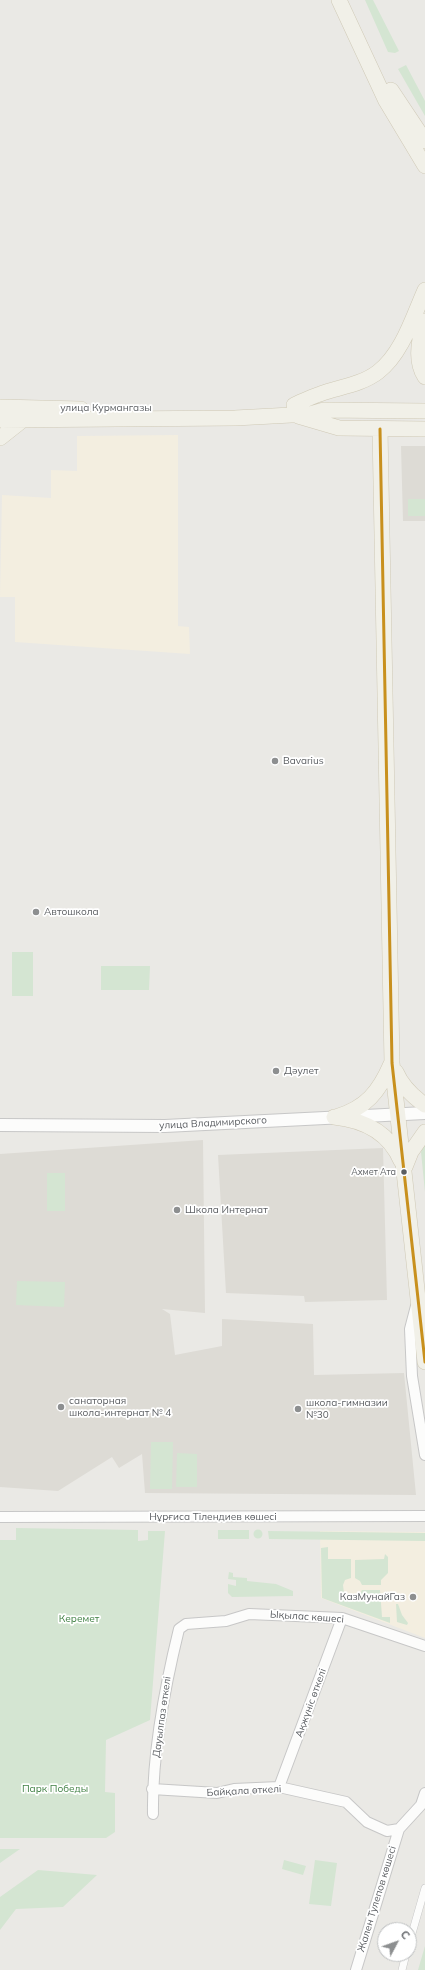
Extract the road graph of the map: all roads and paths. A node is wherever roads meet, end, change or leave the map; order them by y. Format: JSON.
{"nodes":[{"id":1,"x":339,"y":0,"type":"edge"},
{"id":2,"x":350,"y":0,"type":"edge"},
{"id":3,"x":425,"y":141,"type":"edge"},
{"id":4,"x":422,"y":162,"type":"edge"},
{"id":5,"x":425,"y":174,"type":"edge"},
{"id":6,"x":425,"y":290,"type":"edge"},
{"id":7,"x":425,"y":321,"type":"edge"},
{"id":8,"x":425,"y":377,"type":"edge"},
{"id":9,"x":0,"y":407,"type":"edge"},
{"id":10,"x":294,"y":410,"type":"junction"},
{"id":11,"x":425,"y":411,"type":"edge"},
{"id":12,"x":70,"y":414,"type":"junction"},
{"id":13,"x":24,"y":419,"type":"junction"},
{"id":14,"x":0,"y":420,"type":"edge"},
{"id":15,"x":380,"y":428,"type":"junction"},
{"id":16,"x":425,"y":429,"type":"edge"},
{"id":17,"x":0,"y":438,"type":"edge"},
{"id":18,"x":392,"y":1063,"type":"junction"},
{"id":19,"x":425,"y":1105,"type":"edge"},
{"id":20,"x":425,"y":1113,"type":"edge"},
{"id":21,"x":399,"y":1114,"type":"junction"},
{"id":22,"x":334,"y":1117,"type":"junction"},
{"id":23,"x":0,"y":1125,"type":"edge"},
{"id":24,"x":425,"y":1132,"type":"edge"},
{"id":25,"x":405,"y":1168,"type":"junction"},
{"id":26,"x":418,"y":1298,"type":"junction"},
{"id":27,"x":425,"y":1313,"type":"edge"},
{"id":28,"x":425,"y":1362,"type":"edge"},
{"id":29,"x":425,"y":1455,"type":"edge"},
{"id":30,"x":425,"y":1516,"type":"edge"},
{"id":31,"x":0,"y":1517,"type":"edge"},
{"id":32,"x":342,"y":1618,"type":"junction"},
{"id":33,"x":186,"y":1624,"type":"joint"},
{"id":34,"x":425,"y":1646,"type":"edge"},
{"id":35,"x":279,"y":1787,"type":"junction"},
{"id":36,"x":152,"y":1789,"type":"junction"},
{"id":37,"x":425,"y":1793,"type":"edge"},
{"id":38,"x":153,"y":1814,"type":"dead end"},
{"id":39,"x":399,"y":1829,"type":"junction"},
{"id":40,"x":425,"y":1888,"type":"edge"},
{"id":41,"x":415,"y":1922,"type":"edge"},
{"id":42,"x":356,"y":1970,"type":"edge"}],
"edges":[{"from":1,"to":4,"type":"main road"},
{"from":2,"to":3,"type":"main road"},
{"from":4,"to":5,"type":"main road"},
{"from":6,"to":10,"type":"main road"},
{"from":7,"to":8,"type":"main road"},
{"from":9,"to":12,"type":"main road","name":"улица Курмангазы"},
{"from":10,"to":11,"type":"main road","name":"улица Курмангазы"},
{"from":10,"to":12,"type":"main road","name":"улица Курмангазы"},
{"from":10,"to":15,"type":"main road"},
{"from":12,"to":13,"type":"main road","name":"улица Курмангазы"},
{"from":13,"to":14,"type":"main road","name":"улица Курмангазы"},
{"from":13,"to":17,"type":"main road"},
{"from":15,"to":16,"type":"main road"},
{"from":15,"to":18,"type":"main road"},
{"from":18,"to":19,"type":"main road"},
{"from":18,"to":21,"type":"main road"},
{"from":18,"to":22,"type":"main road"},
{"from":20,"to":21,"type":"street","name":"улица Владимирского"},
{"from":21,"to":22,"type":"street","name":"улица Владимирского"},
{"from":21,"to":25,"type":"main road"},
{"from":22,"to":23,"type":"street","name":"улица Владимирского"},
{"from":22,"to":25,"type":"main road"},
{"from":24,"to":25,"type":"main road"},
{"from":25,"to":26,"type":"main road"},
{"from":26,"to":27,"type":"street"},
{"from":26,"to":28,"type":"main road"},
{"from":26,"to":29,"type":"street"},
{"from":30,"to":31,"type":"street","name":"Нұрғиса Тілендиев көшесі"},
{"from":32,"to":33,"type":"street","name":"Ықылас көшесі"},
{"from":32,"to":34,"type":"street","name":"Ықылас көшесі"},
{"from":32,"to":35,"type":"street","name":"Ақжүніс өткелі"},
{"from":33,"to":36,"type":"street","name":"Дауылпаз өткелі"},
{"from":35,"to":36,"type":"street","name":"Байқала өткелі"},
{"from":35,"to":39,"type":"street","name":"Байқала өткелі"},
{"from":36,"to":38,"type":"street","name":"Дауылпаз өткелі"},
{"from":37,"to":39,"type":"street"},
{"from":39,"to":42,"type":"street","name":"Жален Тулепов көшесі"},
{"from":40,"to":41,"type":"street"}]}
